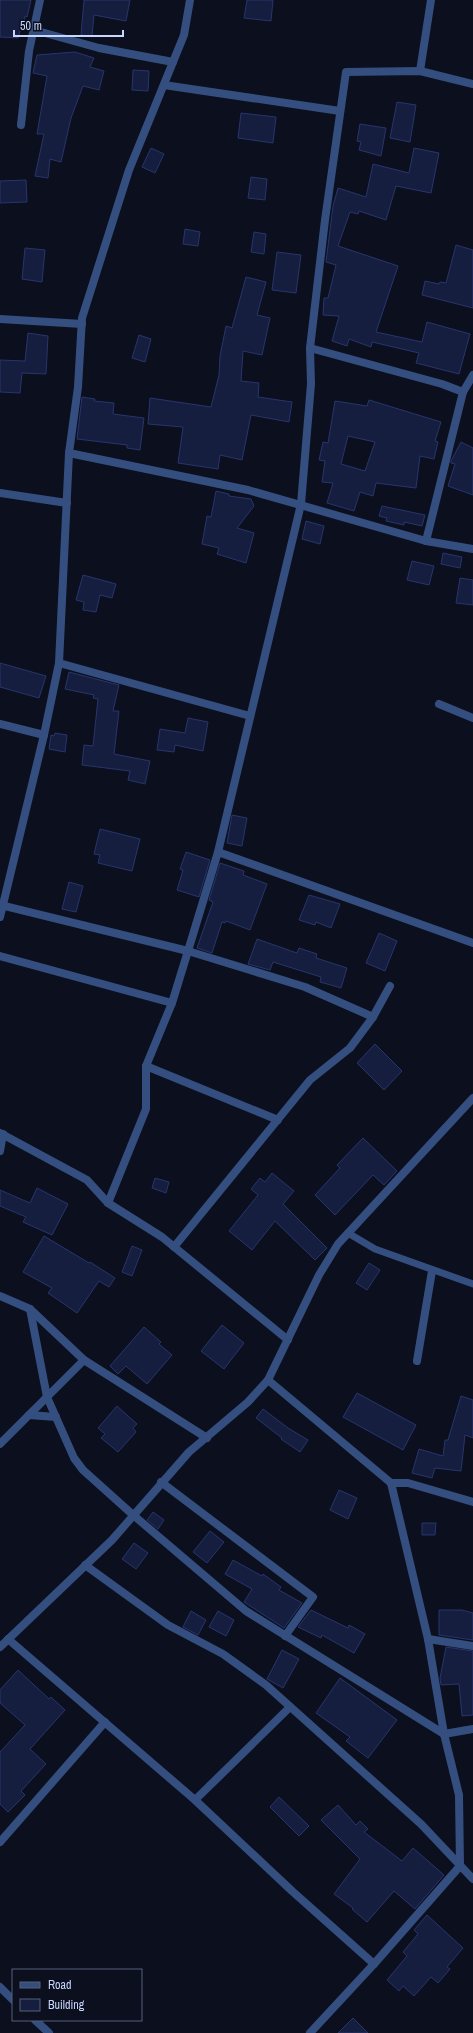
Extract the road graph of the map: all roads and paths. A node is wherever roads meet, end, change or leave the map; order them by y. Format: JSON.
{"nodes":[{"id":1,"x":40,"y":0,"type":"edge"},
{"id":2,"x":190,"y":0,"type":"edge"},
{"id":3,"x":431,"y":0,"type":"edge"},
{"id":4,"x":34,"y":30,"type":"junction"},
{"id":5,"x":173,"y":62,"type":"junction"},
{"id":6,"x":420,"y":70,"type":"junction"},
{"id":7,"x":473,"y":84,"type":"edge"},
{"id":8,"x":164,"y":85,"type":"junction"},
{"id":9,"x":340,"y":111,"type":"junction"},
{"id":10,"x":21,"y":125,"type":"dead end"},
{"id":11,"x":0,"y":319,"type":"edge"},
{"id":12,"x":82,"y":324,"type":"junction"},
{"id":13,"x":310,"y":348,"type":"junction"},
{"id":14,"x":473,"y":375,"type":"edge"},
{"id":15,"x":463,"y":392,"type":"junction"},
{"id":16,"x":69,"y":453,"type":"junction"},
{"id":17,"x":0,"y":493,"type":"edge"},
{"id":18,"x":67,"y":503,"type":"junction"},
{"id":19,"x":301,"y":504,"type":"junction"},
{"id":20,"x":426,"y":541,"type":"junction"},
{"id":21,"x":473,"y":549,"type":"edge"},
{"id":22,"x":59,"y":663,"type":"junction"},
{"id":23,"x":438,"y":704,"type":"dead end"},
{"id":24,"x":250,"y":716,"type":"junction"},
{"id":25,"x":473,"y":718,"type":"edge"},
{"id":26,"x":0,"y":724,"type":"edge"},
{"id":27,"x":44,"y":735,"type":"junction"},
{"id":28,"x":218,"y":852,"type":"junction"},
{"id":29,"x":2,"y":905,"type":"edge"},
{"id":30,"x":0,"y":917,"type":"edge"},
{"id":31,"x":473,"y":943,"type":"edge"},
{"id":32,"x":188,"y":952,"type":"junction"},
{"id":33,"x":0,"y":956,"type":"edge"},
{"id":34,"x":390,"y":986,"type":"dead end"},
{"id":35,"x":172,"y":1003,"type":"junction"},
{"id":36,"x":373,"y":1017,"type":"junction"},
{"id":37,"x":146,"y":1066,"type":"junction"},
{"id":38,"x":473,"y":1098,"type":"edge"},
{"id":39,"x":278,"y":1120,"type":"junction"},
{"id":40,"x":2,"y":1134,"type":"edge"},
{"id":41,"x":0,"y":1151,"type":"edge"},
{"id":42,"x":108,"y":1203,"type":"junction"},
{"id":43,"x":348,"y":1233,"type":"junction"},
{"id":44,"x":174,"y":1247,"type":"junction"},
{"id":45,"x":432,"y":1271,"type":"junction"},
{"id":46,"x":473,"y":1284,"type":"edge"},
{"id":47,"x":0,"y":1296,"type":"edge"},
{"id":48,"x":30,"y":1309,"type":"junction"},
{"id":49,"x":288,"y":1340,"type":"junction"},
{"id":50,"x":84,"y":1360,"type":"junction"},
{"id":51,"x":417,"y":1361,"type":"dead end"},
{"id":52,"x":268,"y":1380,"type":"junction"},
{"id":53,"x":47,"y":1397,"type":"junction"},
{"id":54,"x":29,"y":1415,"type":"junction"},
{"id":55,"x":56,"y":1417,"type":"junction"},
{"id":56,"x":207,"y":1438,"type":"junction"},
{"id":57,"x":0,"y":1444,"type":"edge"},
{"id":58,"x":160,"y":1482,"type":"junction"},
{"id":59,"x":391,"y":1483,"type":"junction"},
{"id":60,"x":473,"y":1502,"type":"edge"},
{"id":61,"x":132,"y":1514,"type":"junction"},
{"id":62,"x":85,"y":1565,"type":"junction"},
{"id":63,"x":285,"y":1636,"type":"junction"},
{"id":64,"x":8,"y":1639,"type":"junction"},
{"id":65,"x":428,"y":1639,"type":"junction"},
{"id":66,"x":0,"y":1646,"type":"edge"},
{"id":67,"x":473,"y":1646,"type":"edge"},
{"id":68,"x":290,"y":1708,"type":"junction"},
{"id":69,"x":105,"y":1722,"type":"junction"},
{"id":70,"x":473,"y":1729,"type":"edge"},
{"id":71,"x":444,"y":1734,"type":"junction"},
{"id":72,"x":195,"y":1800,"type":"junction"},
{"id":73,"x":0,"y":1842,"type":"edge"},
{"id":74,"x":460,"y":1866,"type":"junction"},
{"id":75,"x":473,"y":1879,"type":"edge"},
{"id":76,"x":374,"y":1964,"type":"junction"},
{"id":77,"x":0,"y":1987,"type":"edge"},
{"id":78,"x":12,"y":1999,"type":"edge"},
{"id":79,"x":36,"y":2021,"type":"edge"},
{"id":80,"x":49,"y":2033,"type":"edge"},
{"id":81,"x":310,"y":2033,"type":"edge"}],
"edges":[{"from":1,"to":4,"type":"street"},
{"from":2,"to":5,"type":"street"},
{"from":3,"to":6,"type":"street"},
{"from":4,"to":5,"type":"street"},
{"from":4,"to":10,"type":"street"},
{"from":5,"to":8,"type":"street"},
{"from":6,"to":7,"type":"street"},
{"from":6,"to":9,"type":"street"},
{"from":8,"to":9,"type":"street"},
{"from":8,"to":12,"type":"street"},
{"from":9,"to":13,"type":"street"},
{"from":11,"to":12,"type":"street"},
{"from":12,"to":16,"type":"street"},
{"from":13,"to":15,"type":"street"},
{"from":13,"to":19,"type":"street"},
{"from":14,"to":15,"type":"street"},
{"from":15,"to":20,"type":"street"},
{"from":16,"to":18,"type":"street"},
{"from":16,"to":19,"type":"street"},
{"from":17,"to":18,"type":"street"},
{"from":18,"to":22,"type":"street"},
{"from":19,"to":20,"type":"street"},
{"from":19,"to":24,"type":"street"},
{"from":20,"to":21,"type":"street"},
{"from":22,"to":24,"type":"street"},
{"from":22,"to":27,"type":"street"},
{"from":23,"to":25,"type":"street"},
{"from":24,"to":28,"type":"street"},
{"from":26,"to":27,"type":"street"},
{"from":27,"to":29,"type":"street"},
{"from":28,"to":31,"type":"street"},
{"from":28,"to":32,"type":"street"},
{"from":29,"to":30,"type":"street"},
{"from":29,"to":32,"type":"street"},
{"from":32,"to":35,"type":"street"},
{"from":32,"to":36,"type":"street"},
{"from":33,"to":35,"type":"street"},
{"from":34,"to":36,"type":"street"},
{"from":35,"to":37,"type":"street"},
{"from":36,"to":39,"type":"street"},
{"from":37,"to":39,"type":"street"},
{"from":37,"to":42,"type":"street"},
{"from":38,"to":43,"type":"street"},
{"from":39,"to":44,"type":"street"},
{"from":40,"to":41,"type":"street"},
{"from":40,"to":42,"type":"street"},
{"from":42,"to":44,"type":"street"},
{"from":43,"to":45,"type":"lane"},
{"from":43,"to":49,"type":"street"},
{"from":44,"to":49,"type":"street"},
{"from":45,"to":46,"type":"lane"},
{"from":45,"to":51,"type":"street"},
{"from":47,"to":48,"type":"street"},
{"from":48,"to":50,"type":"street"},
{"from":48,"to":53,"type":"street"},
{"from":49,"to":52,"type":"street"},
{"from":50,"to":53,"type":"street"},
{"from":50,"to":56,"type":"street"},
{"from":52,"to":56,"type":"street"},
{"from":52,"to":59,"type":"street"},
{"from":53,"to":54,"type":"street"},
{"from":53,"to":55,"type":"street"},
{"from":54,"to":55,"type":"street"},
{"from":54,"to":57,"type":"street"},
{"from":55,"to":61,"type":"street"},
{"from":56,"to":58,"type":"street"},
{"from":58,"to":61,"type":"street"},
{"from":58,"to":63,"type":"street"},
{"from":59,"to":60,"type":"street"},
{"from":59,"to":65,"type":"street"},
{"from":61,"to":62,"type":"street"},
{"from":61,"to":63,"type":"street"},
{"from":62,"to":64,"type":"street"},
{"from":62,"to":68,"type":"street"},
{"from":63,"to":71,"type":"street"},
{"from":64,"to":66,"type":"street"},
{"from":64,"to":69,"type":"street"},
{"from":65,"to":67,"type":"street"},
{"from":65,"to":71,"type":"street"},
{"from":68,"to":72,"type":"street"},
{"from":68,"to":74,"type":"street"},
{"from":69,"to":72,"type":"street"},
{"from":69,"to":73,"type":"street"},
{"from":70,"to":71,"type":"street"},
{"from":71,"to":74,"type":"street"},
{"from":72,"to":76,"type":"street"},
{"from":74,"to":75,"type":"street"},
{"from":74,"to":76,"type":"street"},
{"from":76,"to":81,"type":"street"},
{"from":77,"to":78,"type":"street"},
{"from":79,"to":80,"type":"street"}]}
